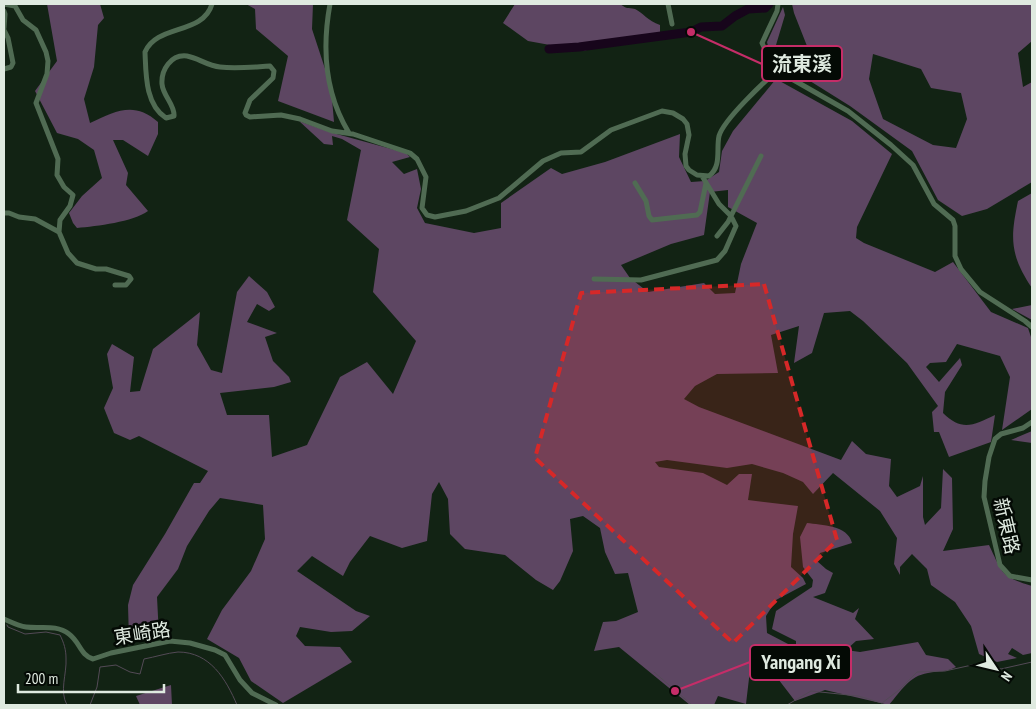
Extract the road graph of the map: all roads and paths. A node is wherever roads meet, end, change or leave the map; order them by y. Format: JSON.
{"nodes":[{"id":1,"x":4,"y":4,"type":"edge"},
{"id":2,"x":212,"y":4,"type":"edge"},
{"id":3,"x":330,"y":4,"type":"edge"},
{"id":4,"x":668,"y":4,"type":"edge"},
{"id":5,"x":778,"y":4,"type":"edge"},
{"id":6,"x":4,"y":11,"type":"edge"},
{"id":7,"x":672,"y":24,"type":"dead end"},
{"id":8,"x":4,"y":29,"type":"edge"},
{"id":9,"x":4,"y":69,"type":"edge"},
{"id":10,"x":779,"y":69,"type":"junction"},
{"id":11,"x":349,"y":133,"type":"junction"},
{"id":12,"x":761,"y":156,"type":"dead end"},
{"id":13,"x":702,"y":176,"type":"junction"},
{"id":14,"x":636,"y":183,"type":"dead end"},
{"id":15,"x":706,"y":183,"type":"junction"},
{"id":16,"x":4,"y":213,"type":"edge"},
{"id":17,"x":731,"y":216,"type":"junction"},
{"id":18,"x":60,"y":232,"type":"junction"},
{"id":19,"x":717,"y":236,"type":"dead end"},
{"id":20,"x":594,"y":279,"type":"dead end"},
{"id":21,"x":115,"y":284,"type":"dead end"},
{"id":22,"x":1032,"y":327,"type":"edge"},
{"id":23,"x":1032,"y":422,"type":"edge"},
{"id":24,"x":1032,"y":580,"type":"edge"},
{"id":25,"x":4,"y":619,"type":"edge"},
{"id":26,"x":276,"y":705,"type":"edge"}],
"edges":[{"from":1,"to":18,"type":"street"},
{"from":2,"to":11,"type":"street"},
{"from":3,"to":11,"type":"street"},
{"from":4,"to":7,"type":"street"},
{"from":5,"to":10,"type":"street"},
{"from":6,"to":8,"type":"street"},
{"from":8,"to":9,"type":"street"},
{"from":10,"to":13,"type":"street"},
{"from":10,"to":22,"type":"street"},
{"from":11,"to":13,"type":"street"},
{"from":12,"to":17,"type":"street"},
{"from":13,"to":15,"type":"street"},
{"from":14,"to":15,"type":"street"},
{"from":15,"to":17,"type":"street"},
{"from":16,"to":18,"type":"street"},
{"from":17,"to":19,"type":"street"},
{"from":17,"to":20,"type":"street"},
{"from":18,"to":21,"type":"street"},
{"from":23,"to":24,"type":"street","name":"新東路"},
{"from":25,"to":26,"type":"street","name":"東崎路"}]}
